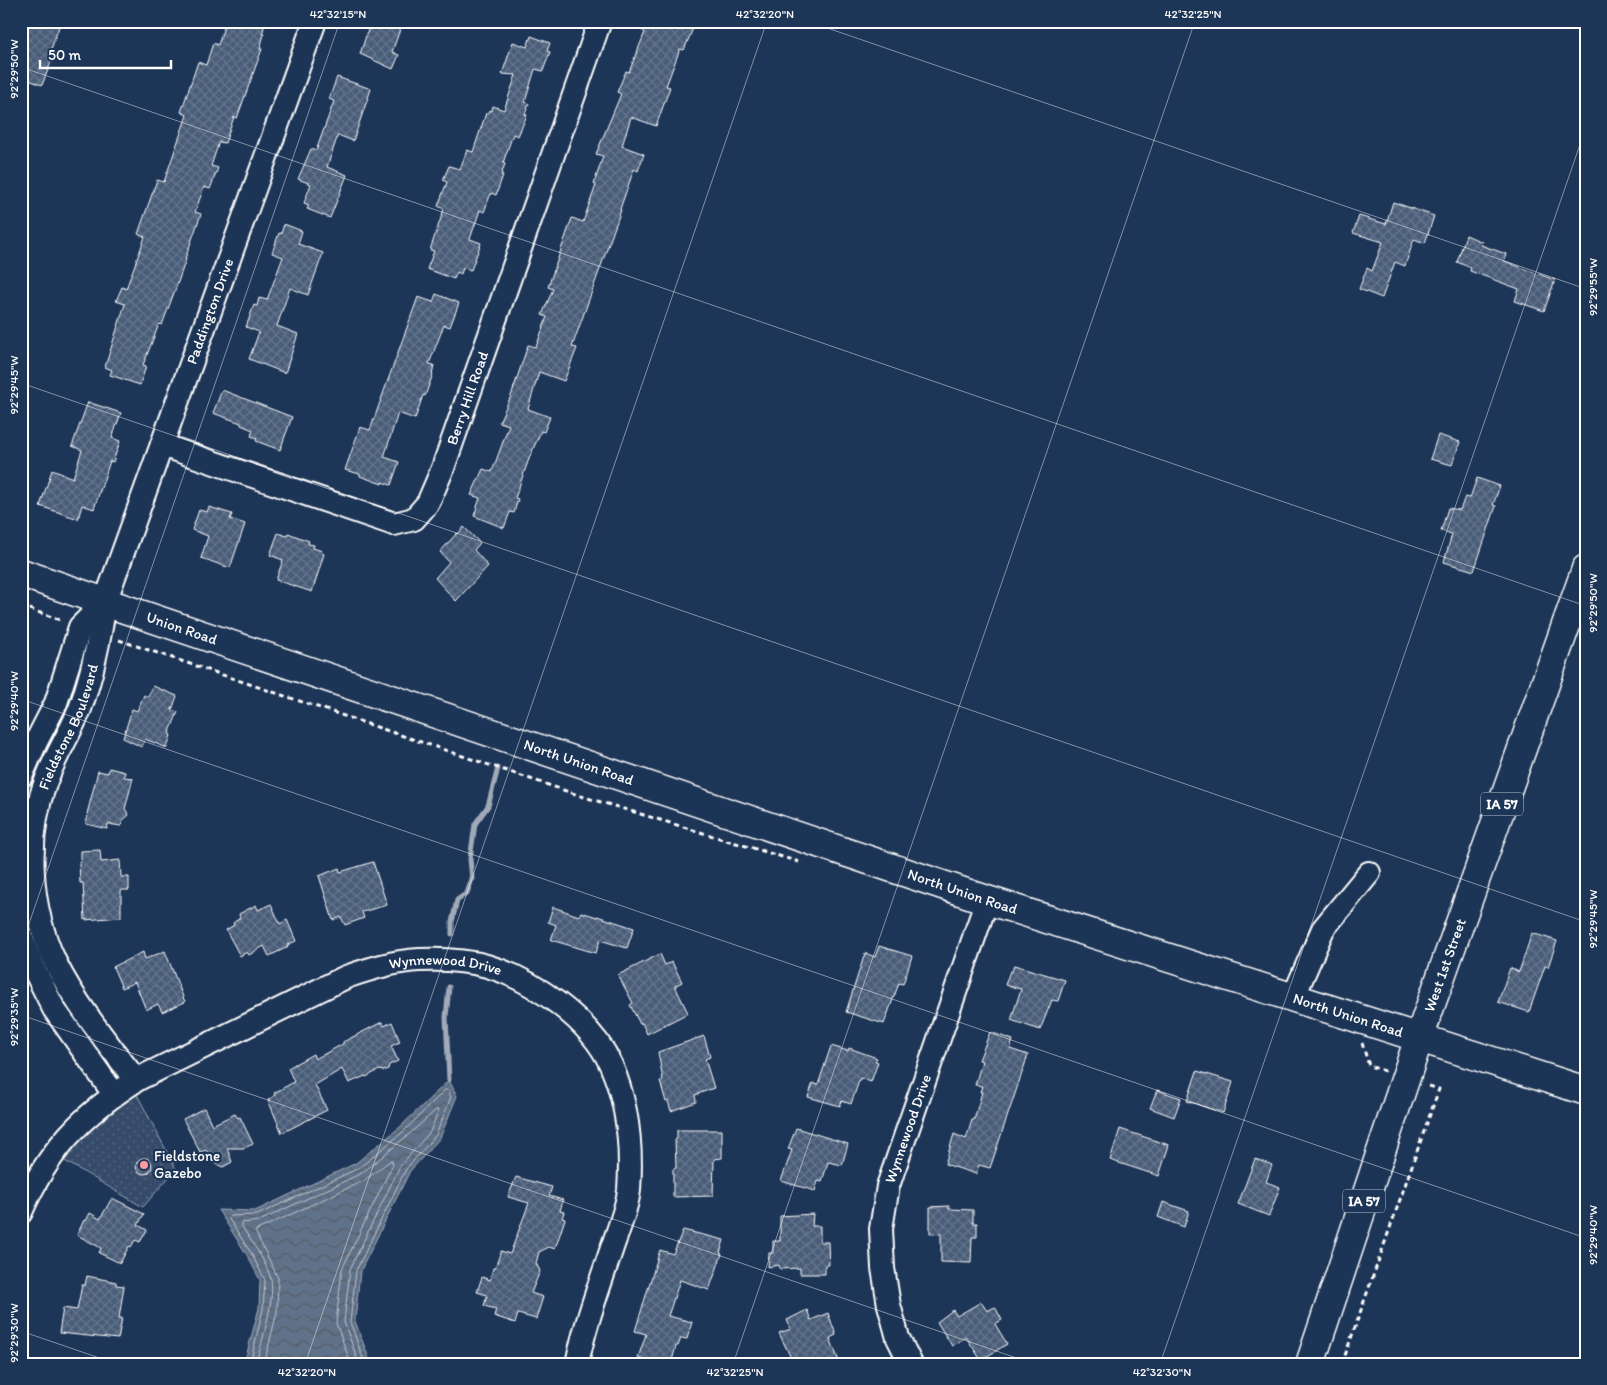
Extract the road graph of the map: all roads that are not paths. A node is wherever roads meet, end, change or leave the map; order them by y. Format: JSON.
{"nodes":[{"id":1,"x":315,"y":21,"type":"edge"},
{"id":2,"x":600,"y":21,"type":"edge"},
{"id":3,"x":162,"y":445,"type":"junction"},
{"id":4,"x":1586,"y":569,"type":"edge"},
{"id":5,"x":21,"y":572,"type":"edge"},
{"id":6,"x":105,"y":602,"type":"junction"},
{"id":7,"x":90,"y":631,"type":"junction"},
{"id":8,"x":343,"y":682,"type":"joint"},
{"id":9,"x":21,"y":776,"type":"edge"},
{"id":10,"x":30,"y":808,"type":"edge"},
{"id":11,"x":1369,"y":873,"type":"dead end"},
{"id":12,"x":988,"y":900,"type":"junction"},
{"id":13,"x":21,"y":936,"type":"edge"},
{"id":14,"x":1293,"y":998,"type":"junction"},
{"id":15,"x":1419,"y":1038,"type":"junction"},
{"id":16,"x":136,"y":1080,"type":"junction"},
{"id":17,"x":1586,"y":1091,"type":"edge"},
{"id":18,"x":114,"y":1094,"type":"junction"},
{"id":19,"x":21,"y":1212,"type":"edge"},
{"id":20,"x":577,"y":1364,"type":"edge"},
{"id":21,"x":910,"y":1364,"type":"edge"},
{"id":22,"x":1310,"y":1364,"type":"edge"}],
"edges":[{"from":1,"to":3,"type":"street","name":"Paddington Drive"},
{"from":2,"to":3,"type":"street","name":"Berry Hill Road"},
{"from":3,"to":6,"type":"street","name":"Paddington Drive"},
{"from":4,"to":15,"type":"main road","name":"West 1st Street","number":"IA 57"},
{"from":5,"to":6,"type":"main road","name":"Union Road"},
{"from":6,"to":7,"type":"street","name":"Fieldstone Boulevard"},
{"from":6,"to":8,"type":"main road","name":"Union Road"},
{"from":7,"to":9,"type":"street","name":"Fieldstone Boulevard"},
{"from":7,"to":10,"type":"street","name":"Fieldstone Boulevard"},
{"from":8,"to":12,"type":"main road","name":"North Union Road"},
{"from":10,"to":16,"type":"street","name":"Fieldstone Boulevard"},
{"from":11,"to":14,"type":"street"},
{"from":12,"to":14,"type":"main road","name":"North Union Road"},
{"from":12,"to":21,"type":"street","name":"Wynnewood Drive"},
{"from":13,"to":18,"type":"street"},
{"from":14,"to":15,"type":"main road","name":"North Union Road"},
{"from":15,"to":17,"type":"main road","name":"North Union Road"},
{"from":15,"to":22,"type":"main road","name":"West 1st Street","number":"IA 57"},
{"from":16,"to":18,"type":"street","name":"Wynnewood Drive"},
{"from":16,"to":20,"type":"street","name":"Wynnewood Drive"},
{"from":18,"to":19,"type":"street","name":"Wynnewood Drive"}]}
